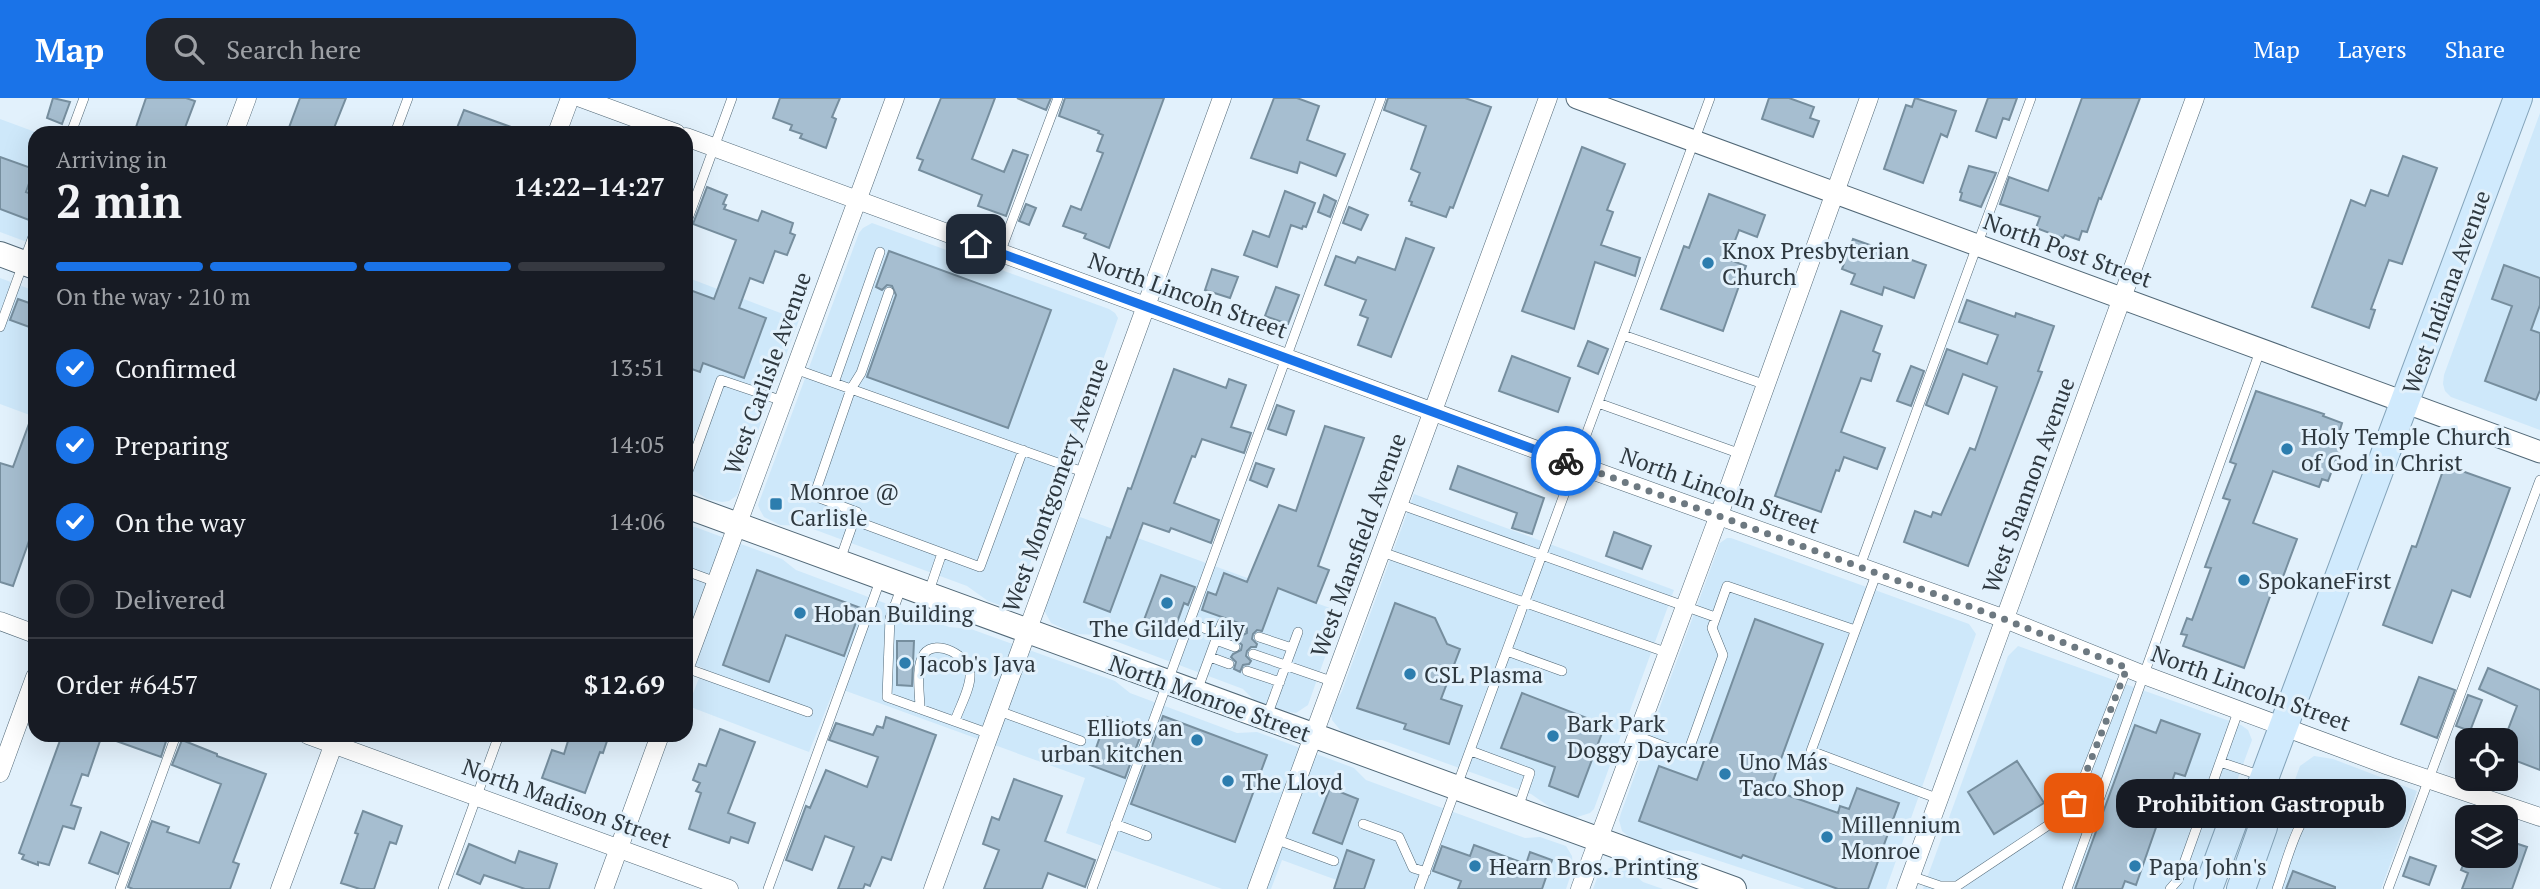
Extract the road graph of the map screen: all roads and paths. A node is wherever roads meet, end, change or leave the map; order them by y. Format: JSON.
{"nodes":[{"id":1,"x":83,"y":98,"type":"edge"},
{"id":2,"x":247,"y":98,"type":"edge"},
{"id":3,"x":408,"y":98,"type":"edge"},
{"id":4,"x":570,"y":98,"type":"edge"},
{"id":5,"x":581,"y":98,"type":"edge"},
{"id":6,"x":732,"y":98,"type":"edge"},
{"id":7,"x":895,"y":98,"type":"edge"},
{"id":8,"x":1058,"y":98,"type":"edge"},
{"id":9,"x":1222,"y":98,"type":"edge"},
{"id":10,"x":1381,"y":98,"type":"edge"},
{"id":11,"x":1548,"y":98,"type":"edge"},
{"id":12,"x":1577,"y":98,"type":"edge"},
{"id":13,"x":1710,"y":98,"type":"edge"},
{"id":14,"x":1869,"y":98,"type":"edge"},
{"id":15,"x":2031,"y":98,"type":"edge"},
{"id":16,"x":2195,"y":98,"type":"edge"},
{"id":17,"x":2518,"y":98,"type":"edge"},
{"id":18,"x":73,"y":126,"type":"edge"},
{"id":19,"x":237,"y":126,"type":"edge"},
{"id":20,"x":398,"y":126,"type":"edge"},
{"id":21,"x":560,"y":126,"type":"edge"},
{"id":22,"x":657,"y":126,"type":"edge"},
{"id":23,"x":693,"y":140,"type":"edge"},
{"id":24,"x":1695,"y":141,"type":"junction"},
{"id":25,"x":714,"y":147,"type":"junction"},
{"id":26,"x":1834,"y":193,"type":"junction"},
{"id":27,"x":857,"y":200,"type":"junction"},
{"id":28,"x":693,"y":205,"type":"edge"},
{"id":29,"x":1978,"y":245,"type":"junction"},
{"id":30,"x":880,"y":252,"type":"dead end"},
{"id":31,"x":1000,"y":253,"type":"junction"},
{"id":32,"x":0,"y":254,"type":"edge"},
{"id":33,"x":28,"y":265,"type":"edge"},
{"id":34,"x":28,"y":267,"type":"edge"},
{"id":35,"x":889,"y":292,"type":"dead end"},
{"id":36,"x":2122,"y":299,"type":"junction"},
{"id":37,"x":1147,"y":307,"type":"junction"},
{"id":38,"x":0,"y":327,"type":"edge"},
{"id":39,"x":1623,"y":335,"type":"junction"},
{"id":40,"x":2261,"y":350,"type":"junction"},
{"id":41,"x":1286,"y":358,"type":"junction"},
{"id":42,"x":795,"y":369,"type":"junction"},
{"id":43,"x":834,"y":383,"type":"junction"},
{"id":44,"x":1766,"y":385,"type":"junction"},
{"id":45,"x":851,"y":388,"type":"junction"},
{"id":46,"x":783,"y":401,"type":"junction"},
{"id":47,"x":1598,"y":403,"type":"junction"},
{"id":48,"x":2405,"y":403,"type":"junction"},
{"id":49,"x":1433,"y":411,"type":"junction"},
{"id":50,"x":1023,"y":450,"type":"junction"},
{"id":51,"x":2540,"y":452,"type":"edge"},
{"id":52,"x":1741,"y":454,"type":"junction"},
{"id":53,"x":693,"y":458,"type":"edge"},
{"id":54,"x":1575,"y":464,"type":"junction"},
{"id":55,"x":1086,"y":473,"type":"junction"},
{"id":56,"x":2540,"y":480,"type":"edge"},
{"id":57,"x":1399,"y":504,"type":"junction"},
{"id":58,"x":693,"y":508,"type":"edge"},
{"id":59,"x":857,"y":512,"type":"junction"},
{"id":60,"x":1719,"y":515,"type":"junction"},
{"id":61,"x":737,"y":524,"type":"junction"},
{"id":62,"x":1382,"y":552,"type":"junction"},
{"id":63,"x":942,"y":553,"type":"junction"},
{"id":64,"x":1542,"y":554,"type":"junction"},
{"id":65,"x":839,"y":562,"type":"junction"},
{"id":66,"x":1868,"y":569,"type":"junction"},
{"id":67,"x":693,"y":574,"type":"edge"},
{"id":68,"x":892,"y":581,"type":"junction"},
{"id":69,"x":716,"y":582,"type":"junction"},
{"id":70,"x":928,"y":594,"type":"junction"},
{"id":71,"x":1525,"y":603,"type":"junction"},
{"id":72,"x":1685,"y":606,"type":"junction"},
{"id":73,"x":1715,"y":617,"type":"junction"},
{"id":74,"x":2004,"y":619,"type":"junction"},
{"id":75,"x":0,"y":621,"type":"edge"},
{"id":76,"x":1189,"y":623,"type":"junction"},
{"id":77,"x":1241,"y":630,"type":"dead end"},
{"id":78,"x":1855,"y":630,"type":"junction"},
{"id":79,"x":28,"y":631,"type":"edge"},
{"id":80,"x":1028,"y":631,"type":"junction"},
{"id":81,"x":1298,"y":632,"type":"dead end"},
{"id":82,"x":1217,"y":637,"type":"junction"},
{"id":83,"x":1259,"y":637,"type":"dead end"},
{"id":84,"x":693,"y":646,"type":"edge"},
{"id":85,"x":1235,"y":647,"type":"dead end"},
{"id":86,"x":1292,"y":648,"type":"junction"},
{"id":87,"x":1507,"y":651,"type":"junction"},
{"id":88,"x":1668,"y":653,"type":"junction"},
{"id":89,"x":1253,"y":654,"type":"dead end"},
{"id":90,"x":1210,"y":657,"type":"junction"},
{"id":91,"x":1229,"y":664,"type":"dead end"},
{"id":92,"x":1286,"y":665,"type":"junction"},
{"id":93,"x":2127,"y":668,"type":"junction"},
{"id":94,"x":693,"y":669,"type":"edge"},
{"id":95,"x":1247,"y":671,"type":"dead end"},
{"id":96,"x":1562,"y":671,"type":"dead end"},
{"id":97,"x":2144,"y":675,"type":"junction"},
{"id":98,"x":1167,"y":682,"type":"junction"},
{"id":99,"x":1280,"y":682,"type":"junction"},
{"id":100,"x":1334,"y":682,"type":"junction"},
{"id":101,"x":1197,"y":693,"type":"junction"},
{"id":102,"x":28,"y":696,"type":"edge"},
{"id":103,"x":920,"y":709,"type":"junction"},
{"id":104,"x":2239,"y":709,"type":"junction"},
{"id":105,"x":808,"y":712,"type":"dead end"},
{"id":106,"x":999,"y":712,"type":"junction"},
{"id":107,"x":1266,"y":718,"type":"junction"},
{"id":108,"x":955,"y":721,"type":"junction"},
{"id":109,"x":2285,"y":726,"type":"junction"},
{"id":110,"x":990,"y":734,"type":"junction"},
{"id":111,"x":1314,"y":736,"type":"junction"},
{"id":112,"x":1637,"y":736,"type":"junction"},
{"id":113,"x":1081,"y":741,"type":"dead end"},
{"id":114,"x":173,"y":742,"type":"edge"},
{"id":115,"x":334,"y":742,"type":"edge"},
{"id":116,"x":340,"y":742,"type":"edge"},
{"id":117,"x":496,"y":742,"type":"edge"},
{"id":118,"x":657,"y":742,"type":"edge"},
{"id":119,"x":1471,"y":751,"type":"junction"},
{"id":120,"x":2220,"y":762,"type":"junction"},
{"id":121,"x":0,"y":773,"type":"edge"},
{"id":122,"x":2428,"y":780,"type":"junction"},
{"id":123,"x":1458,"y":787,"type":"junction"},
{"id":124,"x":2260,"y":788,"type":"junction"},
{"id":125,"x":477,"y":795,"type":"junction"},
{"id":126,"x":1939,"y":799,"type":"junction"},
{"id":127,"x":1517,"y":809,"type":"junction"},
{"id":128,"x":2372,"y":817,"type":"dead end"},
{"id":129,"x":2540,"y":817,"type":"edge"},
{"id":130,"x":1115,"y":824,"type":"junction"},
{"id":131,"x":1363,"y":824,"type":"dead end"},
{"id":132,"x":1147,"y":836,"type":"dead end"},
{"id":133,"x":1275,"y":839,"type":"junction"},
{"id":134,"x":1599,"y":840,"type":"junction"},
{"id":135,"x":619,"y":848,"type":"junction"},
{"id":136,"x":1334,"y":861,"type":"dead end"},
{"id":137,"x":1426,"y":872,"type":"junction"},
{"id":138,"x":1909,"y":882,"type":"edge"},
{"id":139,"x":120,"y":889,"type":"edge"},
{"id":140,"x":280,"y":889,"type":"edge"},
{"id":141,"x":443,"y":889,"type":"edge"},
{"id":142,"x":604,"y":889,"type":"edge"},
{"id":143,"x":729,"y":889,"type":"edge"},
{"id":144,"x":768,"y":889,"type":"edge"},
{"id":145,"x":933,"y":889,"type":"edge"},
{"id":146,"x":1092,"y":889,"type":"edge"},
{"id":147,"x":1257,"y":889,"type":"edge"},
{"id":148,"x":1420,"y":889,"type":"edge"},
{"id":149,"x":1580,"y":889,"type":"edge"},
{"id":150,"x":1734,"y":889,"type":"edge"},
{"id":151,"x":2067,"y":889,"type":"edge"},
{"id":152,"x":2170,"y":889,"type":"edge"},
{"id":153,"x":2208,"y":889,"type":"edge"},
{"id":154,"x":2241,"y":889,"type":"edge"},
{"id":155,"x":2277,"y":889,"type":"edge"},
{"id":156,"x":2388,"y":889,"type":"edge"}],
"edges":[{"from":1,"to":18,"type":"lane"},
{"from":2,"to":19,"type":"street"},
{"from":3,"to":20,"type":"lane"},
{"from":4,"to":21,"type":"street"},
{"from":5,"to":22,"type":"street"},
{"from":6,"to":25,"type":"lane"},
{"from":7,"to":27,"type":"street","name":"West Carlisle Avenue"},
{"from":8,"to":31,"type":"lane"},
{"from":9,"to":37,"type":"street","name":"West Montgomery Avenue"},
{"from":10,"to":41,"type":"lane"},
{"from":11,"to":49,"type":"street","name":"West Mansfield Avenue"},
{"from":12,"to":24,"type":"street","name":"North Post Street"},
{"from":13,"to":24,"type":"lane"},
{"from":14,"to":26,"type":"street"},
{"from":15,"to":29,"type":"lane"},
{"from":16,"to":36,"type":"street","name":"West Shannon Avenue"},
{"from":17,"to":48,"type":"main road","name":"West Indiana Avenue"},
{"from":23,"to":25,"type":"street","name":"North Lincoln Street"},
{"from":24,"to":26,"type":"street","name":"North Post Street"},
{"from":24,"to":39,"type":"lane"},
{"from":25,"to":27,"type":"street","name":"North Lincoln Street"},
{"from":25,"to":28,"type":"lane"},
{"from":26,"to":29,"type":"street","name":"North Post Street"},
{"from":26,"to":44,"type":"street"},
{"from":27,"to":31,"type":"street","name":"North Lincoln Street"},
{"from":27,"to":42,"type":"street","name":"West Carlisle Avenue"},
{"from":29,"to":36,"type":"street","name":"North Post Street"},
{"from":29,"to":66,"type":"lane"},
{"from":30,"to":43,"type":"lane"},
{"from":31,"to":37,"type":"street","name":"North Lincoln Street"},
{"from":32,"to":33,"type":"main road"},
{"from":34,"to":38,"type":"lane"},
{"from":35,"to":45,"type":"lane"},
{"from":36,"to":40,"type":"street","name":"North Post Street"},
{"from":36,"to":74,"type":"street","name":"West Shannon Avenue"},
{"from":37,"to":41,"type":"street","name":"North Lincoln Street"},
{"from":37,"to":55,"type":"street","name":"West Montgomery Avenue"},
{"from":39,"to":44,"type":"lane"},
{"from":39,"to":47,"type":"lane"},
{"from":40,"to":48,"type":"street","name":"North Post Street"},
{"from":40,"to":97,"type":"lane"},
{"from":41,"to":49,"type":"street","name":"North Lincoln Street"},
{"from":41,"to":76,"type":"lane"},
{"from":42,"to":43,"type":"lane"},
{"from":42,"to":46,"type":"street","name":"West Carlisle Avenue"},
{"from":43,"to":45,"type":"lane"},
{"from":44,"to":52,"type":"street"},
{"from":45,"to":50,"type":"lane"},
{"from":45,"to":59,"type":"lane"},
{"from":46,"to":53,"type":"lane"},
{"from":46,"to":61,"type":"street","name":"West Carlisle Avenue"},
{"from":47,"to":52,"type":"lane"},
{"from":47,"to":54,"type":"lane"},
{"from":48,"to":51,"type":"street","name":"North Post Street"},
{"from":48,"to":109,"type":"main road","name":"West Indiana Avenue"},
{"from":49,"to":54,"type":"street","name":"North Lincoln Street"},
{"from":49,"to":57,"type":"street","name":"West Mansfield Avenue"},
{"from":50,"to":55,"type":"lane"},
{"from":50,"to":63,"type":"lane"},
{"from":52,"to":60,"type":"street"},
{"from":54,"to":60,"type":"street","name":"North Lincoln Street"},
{"from":54,"to":64,"type":"lane"},
{"from":55,"to":80,"type":"street","name":"West Montgomery Avenue"},
{"from":56,"to":122,"type":"lane"},
{"from":57,"to":62,"type":"street","name":"West Mansfield Avenue"},
{"from":57,"to":64,"type":"lane"},
{"from":58,"to":61,"type":"main road","name":"North Monroe Street"},
{"from":59,"to":63,"type":"lane"},
{"from":59,"to":65,"type":"lane"},
{"from":60,"to":66,"type":"street","name":"North Lincoln Street"},
{"from":60,"to":72,"type":"street"},
{"from":61,"to":65,"type":"main road","name":"North Monroe Street"},
{"from":61,"to":69,"type":"street","name":"West Carlisle Avenue"},
{"from":62,"to":71,"type":"lane"},
{"from":62,"to":100,"type":"street","name":"West Mansfield Avenue"},
{"from":63,"to":70,"type":"lane"},
{"from":64,"to":71,"type":"lane"},
{"from":64,"to":72,"type":"lane"},
{"from":65,"to":68,"type":"main road","name":"North Monroe Street"},
{"from":66,"to":74,"type":"street","name":"North Lincoln Street"},
{"from":66,"to":78,"type":"lane"},
{"from":67,"to":69,"type":"lane"},
{"from":68,"to":70,"type":"main road","name":"North Monroe Street"},
{"from":68,"to":103,"type":"lane"},
{"from":68,"to":144,"type":"lane"},
{"from":69,"to":84,"type":"street","name":"West Carlisle Avenue"},
{"from":70,"to":80,"type":"main road","name":"North Monroe Street"},
{"from":71,"to":87,"type":"lane"},
{"from":71,"to":88,"type":"lane"},
{"from":72,"to":73,"type":"lane"},
{"from":72,"to":88,"type":"street"},
{"from":73,"to":78,"type":"lane"},
{"from":73,"to":112,"type":"lane"},
{"from":74,"to":93,"type":"street","name":"North Lincoln Street"},
{"from":74,"to":126,"type":"street","name":"West Shannon Avenue"},
{"from":75,"to":79,"type":"street"},
{"from":76,"to":82,"type":"lane"},
{"from":76,"to":98,"type":"lane"},
{"from":77,"to":82,"type":"lane"},
{"from":78,"to":126,"type":"lane"},
{"from":80,"to":98,"type":"main road","name":"North Monroe Street"},
{"from":80,"to":106,"type":"street","name":"West Montgomery Avenue"},
{"from":81,"to":86,"type":"lane"},
{"from":82,"to":85,"type":"lane"},
{"from":82,"to":90,"type":"lane"},
{"from":83,"to":86,"type":"lane"},
{"from":86,"to":92,"type":"lane"},
{"from":87,"to":96,"type":"lane"},
{"from":87,"to":119,"type":"lane"},
{"from":88,"to":112,"type":"street"},
{"from":89,"to":92,"type":"lane"},
{"from":90,"to":91,"type":"lane"},
{"from":90,"to":101,"type":"lane"},
{"from":92,"to":99,"type":"lane"},
{"from":92,"to":100,"type":"lane"},
{"from":93,"to":97,"type":"street","name":"North Lincoln Street"},
{"from":93,"to":138,"type":"lane"},
{"from":94,"to":105,"type":"lane"},
{"from":95,"to":99,"type":"lane"},
{"from":97,"to":104,"type":"street","name":"North Lincoln Street"},
{"from":97,"to":151,"type":"lane"},
{"from":98,"to":101,"type":"main road","name":"North Monroe Street"},
{"from":98,"to":130,"type":"lane"},
{"from":99,"to":107,"type":"lane"},
{"from":100,"to":111,"type":"street","name":"West Mansfield Avenue"},
{"from":101,"to":107,"type":"main road","name":"North Monroe Street"},
{"from":102,"to":121,"type":"street"},
{"from":103,"to":108,"type":"lane"},
{"from":103,"to":108,"type":"lane"},
{"from":104,"to":109,"type":"street","name":"North Lincoln Street"},
{"from":104,"to":120,"type":"lane"},
{"from":106,"to":110,"type":"street","name":"West Montgomery Avenue"},
{"from":106,"to":113,"type":"lane"},
{"from":107,"to":111,"type":"main road","name":"North Monroe Street"},
{"from":108,"to":110,"type":"lane"},
{"from":109,"to":122,"type":"street","name":"North Lincoln Street"},
{"from":109,"to":124,"type":"main road","name":"West Indiana Avenue"},
{"from":110,"to":145,"type":"street","name":"West Montgomery Avenue"},
{"from":111,"to":123,"type":"main road","name":"North Monroe Street"},
{"from":111,"to":133,"type":"street","name":"West Mansfield Avenue"},
{"from":112,"to":134,"type":"street"},
{"from":114,"to":139,"type":"lane"},
{"from":115,"to":140,"type":"street"},
{"from":116,"to":125,"type":"street","name":"North Madison Street"},
{"from":117,"to":125,"type":"lane"},
{"from":118,"to":135,"type":"street"},
{"from":119,"to":123,"type":"lane"},
{"from":119,"to":127,"type":"lane"},
{"from":120,"to":124,"type":"lane"},
{"from":120,"to":152,"type":"lane"},
{"from":122,"to":129,"type":"street","name":"North Lincoln Street"},
{"from":122,"to":156,"type":"lane"},
{"from":123,"to":127,"type":"main road","name":"North Monroe Street"},
{"from":123,"to":137,"type":"lane"},
{"from":124,"to":153,"type":"main road","name":"West Indiana Avenue"},
{"from":124,"to":154,"type":"main road","name":"West Indiana Avenue"},
{"from":125,"to":135,"type":"street","name":"North Madison Street"},
{"from":125,"to":141,"type":"lane"},
{"from":126,"to":138,"type":"street","name":"West Shannon Avenue"},
{"from":127,"to":134,"type":"main road","name":"North Monroe Street"},
{"from":128,"to":155,"type":"lane"},
{"from":130,"to":132,"type":"lane"},
{"from":130,"to":146,"type":"lane"},
{"from":131,"to":137,"type":"lane"},
{"from":133,"to":136,"type":"lane"},
{"from":133,"to":147,"type":"street","name":"West Mansfield Avenue"},
{"from":134,"to":149,"type":"street"},
{"from":134,"to":150,"type":"main road","name":"North Monroe Street"},
{"from":135,"to":142,"type":"street"},
{"from":135,"to":143,"type":"street","name":"North Madison Street"},
{"from":137,"to":148,"type":"lane"}]}
